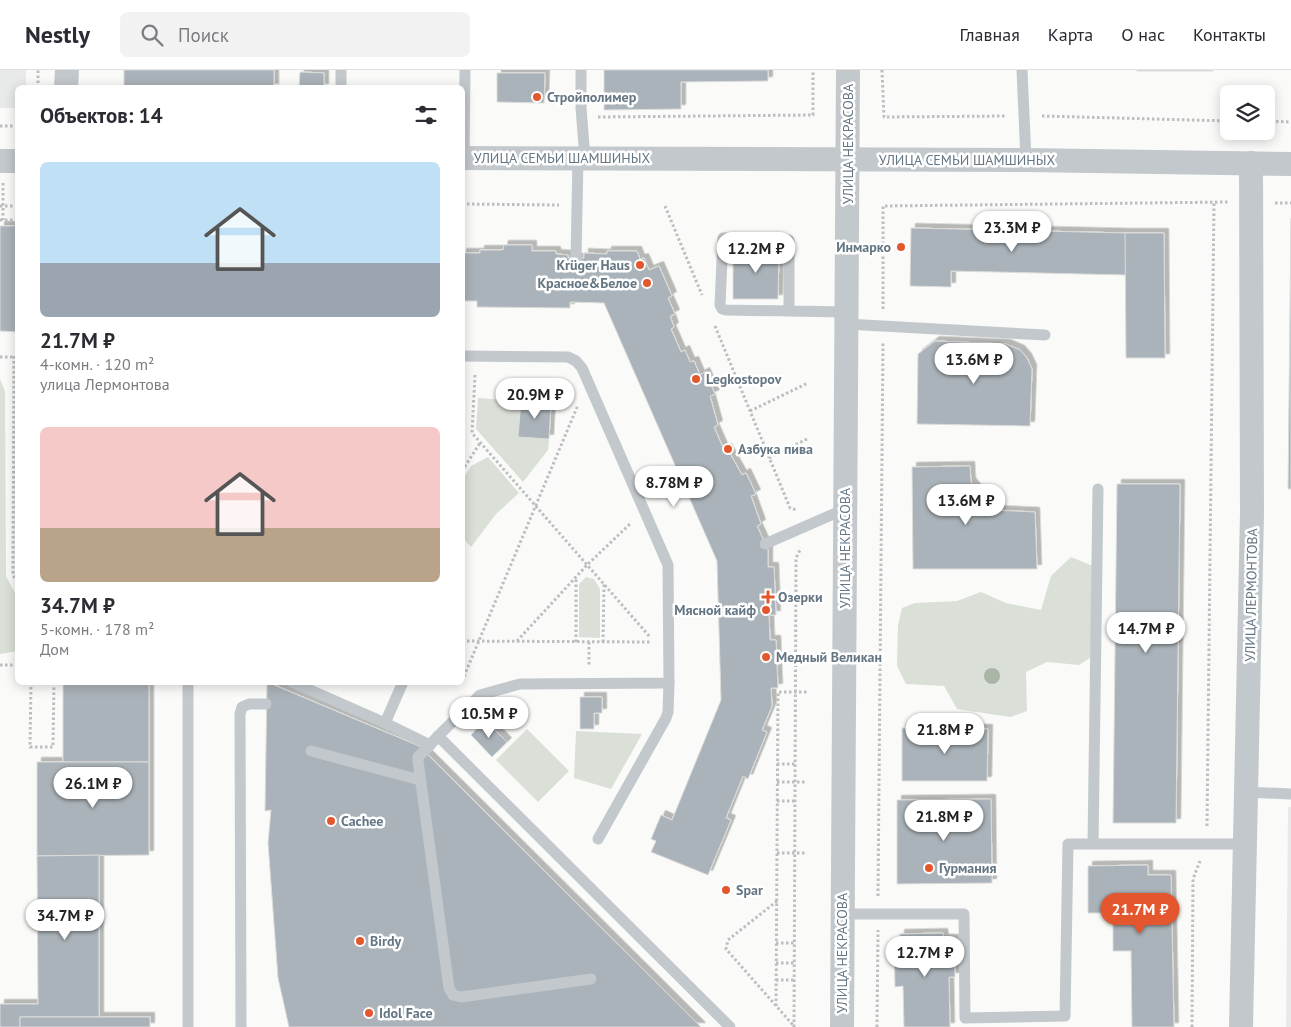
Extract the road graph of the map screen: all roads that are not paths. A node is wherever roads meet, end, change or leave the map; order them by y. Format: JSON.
{"nodes":[{"id":1,"x":67,"y":70,"type":"edge"},
{"id":2,"x":341,"y":70,"type":"edge"},
{"id":3,"x":465,"y":70,"type":"edge"},
{"id":4,"x":581,"y":70,"type":"edge"},
{"id":5,"x":848,"y":70,"type":"edge"},
{"id":6,"x":1022,"y":70,"type":"edge"},
{"id":7,"x":66,"y":85,"type":"edge"},
{"id":8,"x":341,"y":85,"type":"edge"},
{"id":9,"x":465,"y":85,"type":"edge"},
{"id":10,"x":465,"y":158,"type":"edge"},
{"id":11,"x":581,"y":158,"type":"junction"},
{"id":12,"x":847,"y":160,"type":"junction"},
{"id":13,"x":1026,"y":160,"type":"junction"},
{"id":14,"x":1251,"y":163,"type":"junction"},
{"id":15,"x":1291,"y":164,"type":"edge"},
{"id":16,"x":576,"y":258,"type":"dead end"},
{"id":17,"x":789,"y":311,"type":"junction"},
{"id":18,"x":846,"y":318,"type":"junction"},
{"id":19,"x":1045,"y":335,"type":"dead end"},
{"id":20,"x":465,"y":356,"type":"edge"},
{"id":21,"x":1098,"y":488,"type":"dead end"},
{"id":22,"x":845,"y":509,"type":"junction"},
{"id":23,"x":765,"y":544,"type":"dead end"},
{"id":24,"x":669,"y":683,"type":"junction"},
{"id":25,"x":188,"y":685,"type":"edge"},
{"id":26,"x":299,"y":685,"type":"edge"},
{"id":27,"x":402,"y":685,"type":"edge"},
{"id":28,"x":266,"y":704,"type":"dead end"},
{"id":29,"x":385,"y":723,"type":"junction"},
{"id":30,"x":438,"y":736,"type":"junction"},
{"id":31,"x":430,"y":745,"type":"junction"},
{"id":32,"x":311,"y":750,"type":"dead end"},
{"id":33,"x":420,"y":780,"type":"junction"},
{"id":34,"x":1246,"y":792,"type":"junction"},
{"id":35,"x":1291,"y":794,"type":"edge"},
{"id":36,"x":598,"y":838,"type":"dead end"},
{"id":37,"x":1093,"y":844,"type":"junction"},
{"id":38,"x":1243,"y":844,"type":"junction"},
{"id":39,"x":843,"y":914,"type":"junction"},
{"id":40,"x":591,"y":979,"type":"dead end"},
{"id":41,"x":188,"y":1027,"type":"edge"},
{"id":42,"x":241,"y":1027,"type":"edge"},
{"id":43,"x":730,"y":1027,"type":"edge"},
{"id":44,"x":842,"y":1027,"type":"edge"},
{"id":45,"x":1240,"y":1027,"type":"edge"}],
"edges":[{"from":1,"to":7,"type":"street"},
{"from":2,"to":8,"type":"lane"},
{"from":3,"to":9,"type":"lane"},
{"from":4,"to":11,"type":"lane"},
{"from":5,"to":12,"type":"street","name":"УЛИЦА НЕКРАСОВА"},
{"from":6,"to":13,"type":"lane"},
{"from":10,"to":11,"type":"street","name":"УЛИЦА СЕМЬИ ШАМШИНЫХ"},
{"from":11,"to":12,"type":"street","name":"УЛИЦА СЕМЬИ ШАМШИНЫХ"},
{"from":11,"to":16,"type":"lane"},
{"from":12,"to":13,"type":"street","name":"УЛИЦА СЕМЬИ ШАМШИНЫХ"},
{"from":12,"to":18,"type":"street","name":"УЛИЦА НЕКРАСОВА"},
{"from":13,"to":14,"type":"street","name":"УЛИЦА СЕМЬИ ШАМШИНЫХ"},
{"from":14,"to":15,"type":"street","name":"УЛИЦА СЕМЬИ ШАМШИНЫХ"},
{"from":14,"to":34,"type":"street","name":"УЛИЦА ЛЕРМОНТОВА"},
{"from":17,"to":17,"type":"lane"},
{"from":17,"to":18,"type":"lane"},
{"from":18,"to":19,"type":"lane"},
{"from":18,"to":22,"type":"street","name":"УЛИЦА НЕКРАСОВА"},
{"from":20,"to":24,"type":"lane"},
{"from":21,"to":37,"type":"lane"},
{"from":22,"to":23,"type":"lane"},
{"from":22,"to":39,"type":"street","name":"УЛИЦА НЕКРАСОВА"},
{"from":24,"to":30,"type":"lane"},
{"from":24,"to":36,"type":"lane"},
{"from":25,"to":41,"type":"lane"},
{"from":26,"to":29,"type":"lane"},
{"from":27,"to":29,"type":"lane"},
{"from":28,"to":42,"type":"lane"},
{"from":29,"to":31,"type":"lane"},
{"from":30,"to":31,"type":"lane"},
{"from":30,"to":43,"type":"lane"},
{"from":31,"to":33,"type":"lane"},
{"from":32,"to":33,"type":"lane"},
{"from":33,"to":40,"type":"lane"},
{"from":34,"to":35,"type":"lane"},
{"from":34,"to":38,"type":"street","name":"УЛИЦА ЛЕРМОНТОВА"},
{"from":37,"to":38,"type":"lane"},
{"from":37,"to":39,"type":"lane"},
{"from":38,"to":45,"type":"street","name":"УЛИЦА ЛЕРМОНТОВА"},
{"from":39,"to":44,"type":"street","name":"УЛИЦА НЕКРАСОВА"}]}
